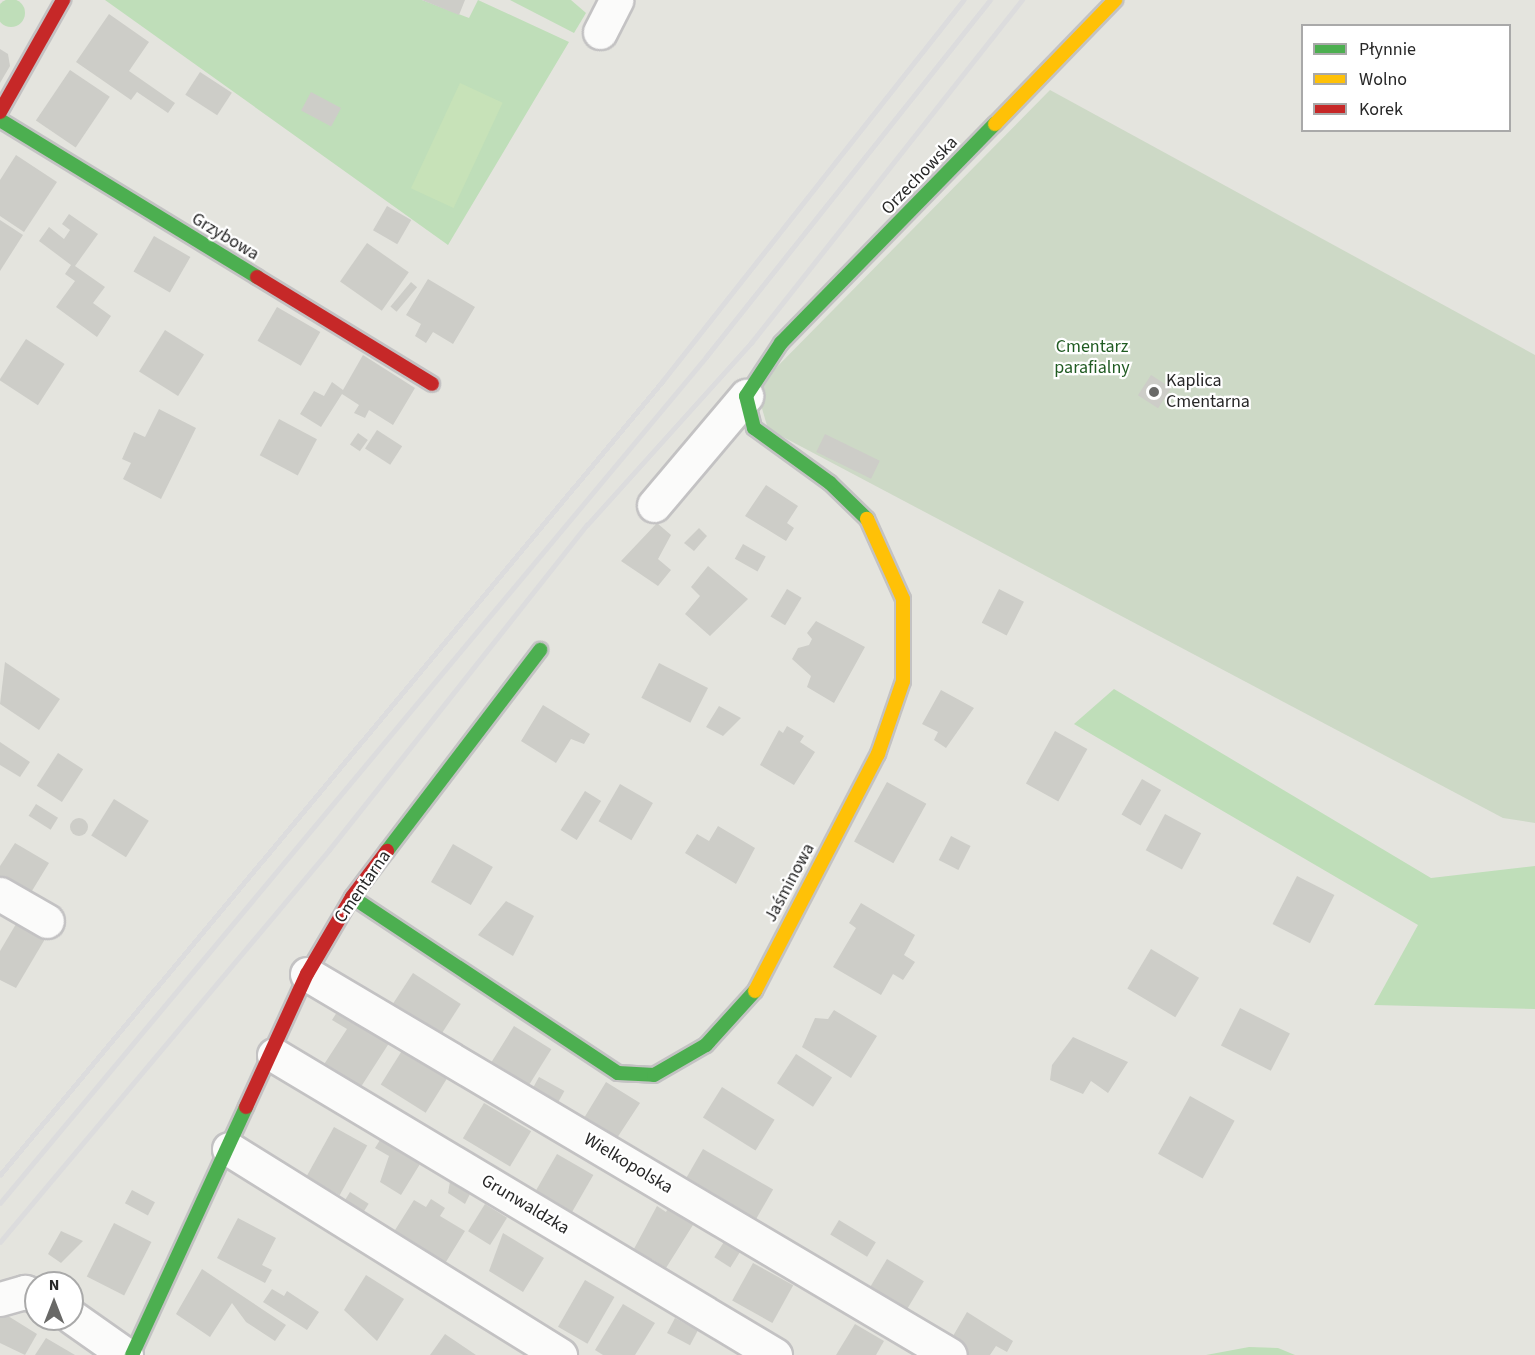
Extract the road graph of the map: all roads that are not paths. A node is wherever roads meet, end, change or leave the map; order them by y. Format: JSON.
{"nodes":[{"id":1,"x":63,"y":0,"type":"edge"},
{"id":2,"x":616,"y":0,"type":"edge"},
{"id":3,"x":1115,"y":0,"type":"edge"},
{"id":4,"x":600,"y":32,"type":"dead end"},
{"id":5,"x":0,"y":112,"type":"edge"},
{"id":6,"x":0,"y":120,"type":"edge"},
{"id":7,"x":432,"y":384,"type":"dead end"},
{"id":8,"x":749,"y":387,"type":"junction"},
{"id":9,"x":654,"y":505,"type":"dead end"},
{"id":10,"x":540,"y":650,"type":"dead end"},
{"id":11,"x":0,"y":894,"type":"edge"},
{"id":12,"x":352,"y":897,"type":"junction"},
{"id":13,"x":47,"y":921,"type":"dead end"},
{"id":14,"x":307,"y":974,"type":"junction"},
{"id":15,"x":274,"y":1055,"type":"junction"},
{"id":16,"x":229,"y":1149,"type":"junction"},
{"id":17,"x":24,"y":1292,"type":"edge"},
{"id":18,"x":0,"y":1299,"type":"edge"},
{"id":19,"x":84,"y":1325,"type":"edge"},
{"id":20,"x":126,"y":1355,"type":"edge"},
{"id":21,"x":132,"y":1355,"type":"edge"},
{"id":22,"x":560,"y":1355,"type":"edge"},
{"id":23,"x":775,"y":1355,"type":"edge"},
{"id":24,"x":950,"y":1355,"type":"edge"}],
"edges":[{"from":1,"to":5,"type":"street"},
{"from":2,"to":4,"type":"street"},
{"from":3,"to":8,"type":"street","name":"Orzechowska"},
{"from":6,"to":7,"type":"street","name":"Grzybowa"},
{"from":8,"to":9,"type":"street"},
{"from":8,"to":12,"type":"street","name":"Jaśminowa"},
{"from":10,"to":12,"type":"street","name":"Cmentarna"},
{"from":11,"to":13,"type":"street"},
{"from":12,"to":14,"type":"street","name":"Cmentarna"},
{"from":14,"to":15,"type":"street","name":"Cmentarna"},
{"from":14,"to":24,"type":"street","name":"Wielkopolska"},
{"from":15,"to":16,"type":"street","name":"Cmentarna"},
{"from":15,"to":23,"type":"street","name":"Grunwaldzka"},
{"from":16,"to":21,"type":"street","name":"Cmentarna"},
{"from":16,"to":22,"type":"street"},
{"from":17,"to":18,"type":"street"},
{"from":19,"to":20,"type":"street"}]}
